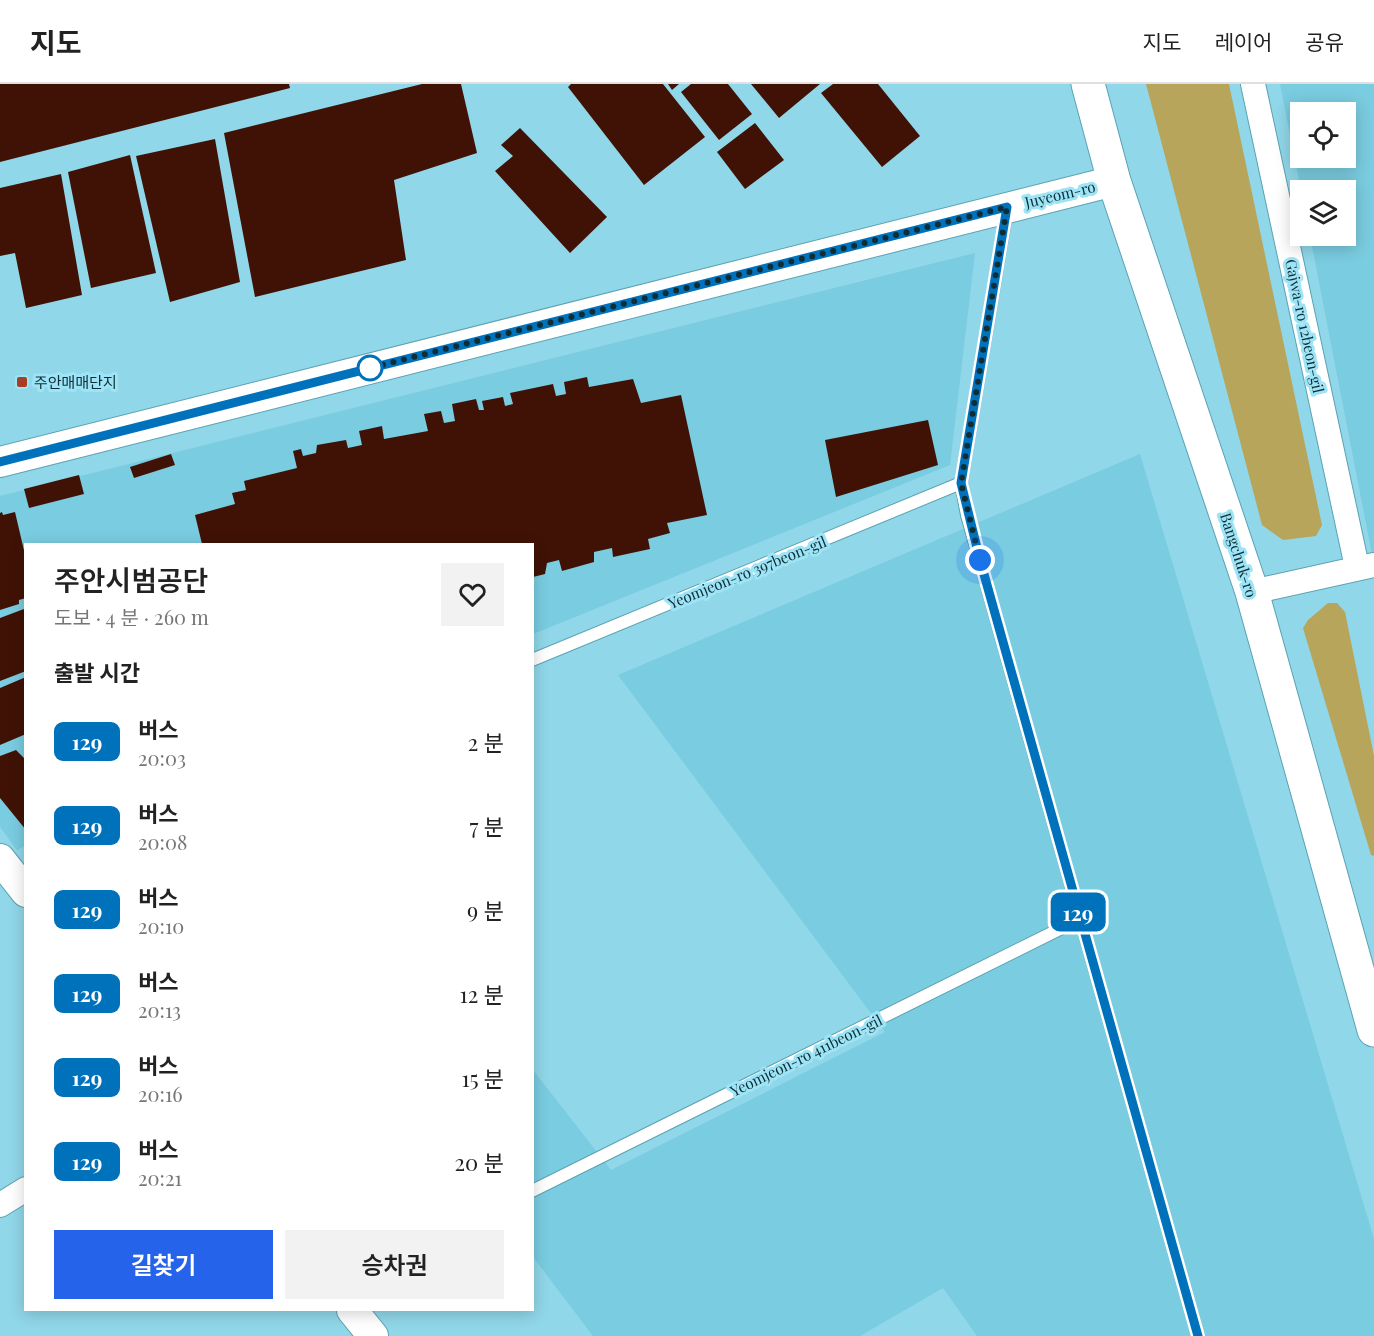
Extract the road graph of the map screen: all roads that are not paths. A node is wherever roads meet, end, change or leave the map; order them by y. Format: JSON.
{"nodes":[{"id":1,"x":1088,"y":84,"type":"edge"},
{"id":2,"x":1253,"y":84,"type":"edge"},
{"id":3,"x":1114,"y":181,"type":"junction"},
{"id":4,"x":1007,"y":207,"type":"junction"},
{"id":5,"x":0,"y":462,"type":"edge"},
{"id":6,"x":961,"y":483,"type":"junction"},
{"id":7,"x":1366,"y":566,"type":"edge"},
{"id":8,"x":1252,"y":592,"type":"junction"},
{"id":9,"x":534,"y":659,"type":"edge"},
{"id":10,"x":1080,"y":919,"type":"junction"},
{"id":11,"x":1374,"y":1030,"type":"edge"},
{"id":12,"x":24,"y":1190,"type":"edge"},
{"id":13,"x":534,"y":1190,"type":"edge"},
{"id":14,"x":0,"y":1205,"type":"edge"},
{"id":15,"x":353,"y":1311,"type":"edge"},
{"id":16,"x":373,"y":1336,"type":"edge"},
{"id":17,"x":1198,"y":1336,"type":"edge"}],
"edges":[{"from":1,"to":3,"type":"main road","name":"Bangchuk-ro"},
{"from":2,"to":7,"type":"street","name":"Gajwa-ro 12beon-gil"},
{"from":3,"to":4,"type":"street","name":"Juyeom-ro"},
{"from":3,"to":8,"type":"main road","name":"Bangchuk-ro"},
{"from":4,"to":5,"type":"street","name":"Juyeom-ro"},
{"from":4,"to":6,"type":"lane","name":"Juyeom-ro"},
{"from":6,"to":9,"type":"lane","name":"Yeomjeon-ro 397beon-gil"},
{"from":6,"to":10,"type":"lane","name":"Juyeom-ro"},
{"from":7,"to":8,"type":"street"},
{"from":8,"to":11,"type":"main road","name":"Bangchuk-ro"},
{"from":10,"to":13,"type":"lane","name":"Yeomjeon-ro 411beon-gil"},
{"from":10,"to":17,"type":"lane","name":"Juyeom-ro"},
{"from":12,"to":14,"type":"street"},
{"from":15,"to":16,"type":"street"}]}
